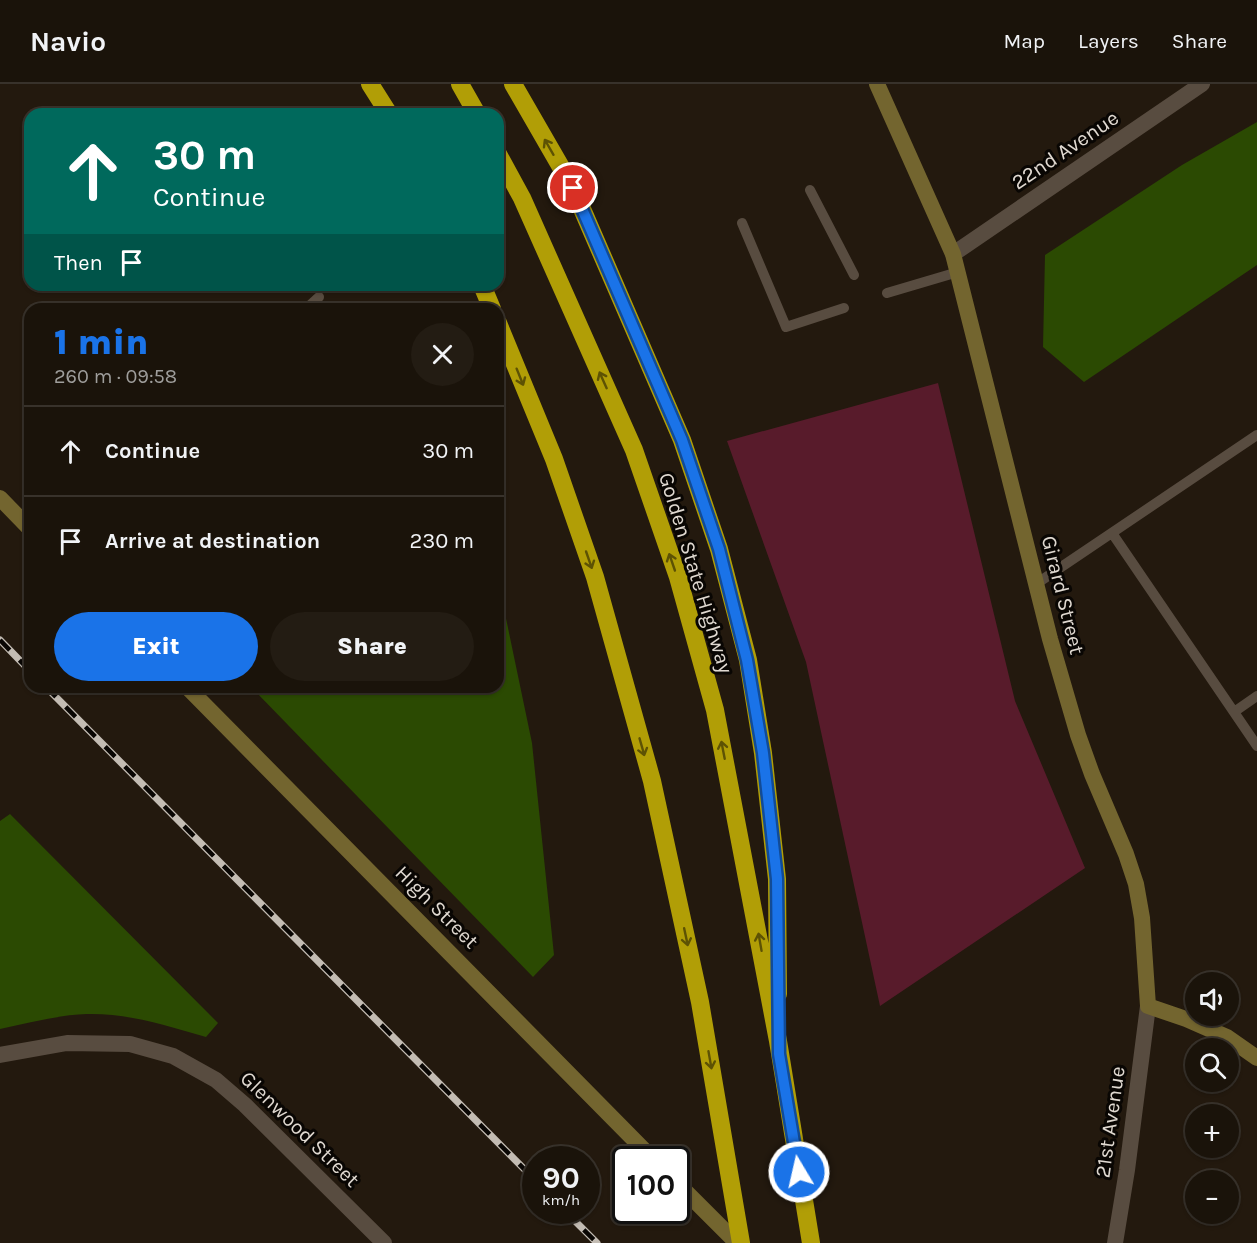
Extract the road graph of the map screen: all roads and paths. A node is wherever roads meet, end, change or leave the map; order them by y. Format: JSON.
{"nodes":[{"id":1,"x":370,"y":84,"type":"edge"},
{"id":2,"x":460,"y":84,"type":"edge"},
{"id":3,"x":513,"y":84,"type":"edge"},
{"id":4,"x":877,"y":84,"type":"edge"},
{"id":5,"x":1202,"y":84,"type":"edge"},
{"id":6,"x":385,"y":108,"type":"edge"},
{"id":7,"x":474,"y":108,"type":"edge"},
{"id":8,"x":504,"y":165,"type":"edge"},
{"id":9,"x":810,"y":190,"type":"dead end"},
{"id":10,"x":742,"y":223,"type":"dead end"},
{"id":11,"x":953,"y":254,"type":"junction"},
{"id":12,"x":958,"y":272,"type":"junction"},
{"id":13,"x":854,"y":275,"type":"dead end"},
{"id":14,"x":887,"y":293,"type":"dead end"},
{"id":15,"x":319,"y":297,"type":"dead end"},
{"id":16,"x":312,"y":303,"type":"edge"},
{"id":17,"x":844,"y":308,"type":"dead end"},
{"id":18,"x":504,"y":338,"type":"edge"},
{"id":19,"x":1257,"y":435,"type":"edge"},
{"id":20,"x":0,"y":498,"type":"edge"},
{"id":21,"x":24,"y":523,"type":"edge"},
{"id":22,"x":1112,"y":533,"type":"junction"},
{"id":23,"x":1036,"y":584,"type":"junction"},
{"id":24,"x":193,"y":693,"type":"edge"},
{"id":25,"x":1257,"y":696,"type":"edge"},
{"id":26,"x":1234,"y":712,"type":"junction"},
{"id":27,"x":1257,"y":746,"type":"edge"},
{"id":28,"x":1148,"y":1006,"type":"junction"},
{"id":29,"x":779,"y":1047,"type":"junction"},
{"id":30,"x":0,"y":1055,"type":"edge"},
{"id":31,"x":1257,"y":1058,"type":"edge"},
{"id":32,"x":640,"y":1146,"type":"edge"},
{"id":33,"x":690,"y":1196,"type":"edge"},
{"id":34,"x":384,"y":1243,"type":"edge"},
{"id":35,"x":739,"y":1243,"type":"edge"},
{"id":36,"x":811,"y":1243,"type":"edge"},
{"id":37,"x":1115,"y":1243,"type":"edge"}],
"edges":[{"from":1,"to":6,"type":"highway"},
{"from":2,"to":7,"type":"highway"},
{"from":29,"to":3,"type":"highway","one_way":true},
{"from":4,"to":11,"type":"main road","name":"Girard Street"},
{"from":5,"to":11,"type":"street","name":"22nd Avenue"},
{"from":29,"to":8,"type":"highway","name":"Golden State Highway","one_way":true},
{"from":9,"to":13,"type":"lane"},
{"from":10,"to":17,"type":"lane"},
{"from":11,"to":12,"type":"main road","name":"Girard Street"},
{"from":12,"to":14,"type":"lane"},
{"from":12,"to":23,"type":"main road","name":"Girard Street"},
{"from":15,"to":16,"type":"lane"},
{"from":18,"to":35,"type":"highway","one_way":true},
{"from":19,"to":22,"type":"lane"},
{"from":20,"to":21,"type":"main road"},
{"from":22,"to":23,"type":"lane"},
{"from":22,"to":26,"type":"lane"},
{"from":23,"to":28,"type":"main road","name":"Girard Street"},
{"from":24,"to":32,"type":"main road","name":"High Street"},
{"from":25,"to":26,"type":"lane"},
{"from":26,"to":27,"type":"lane"},
{"from":28,"to":31,"type":"main road"},
{"from":28,"to":37,"type":"street","name":"21st Avenue"},
{"from":29,"to":36,"type":"highway","name":"Golden State Highway"},
{"from":30,"to":34,"type":"street","name":"Glenwood Street"},
{"from":33,"to":35,"type":"main road"}]}
